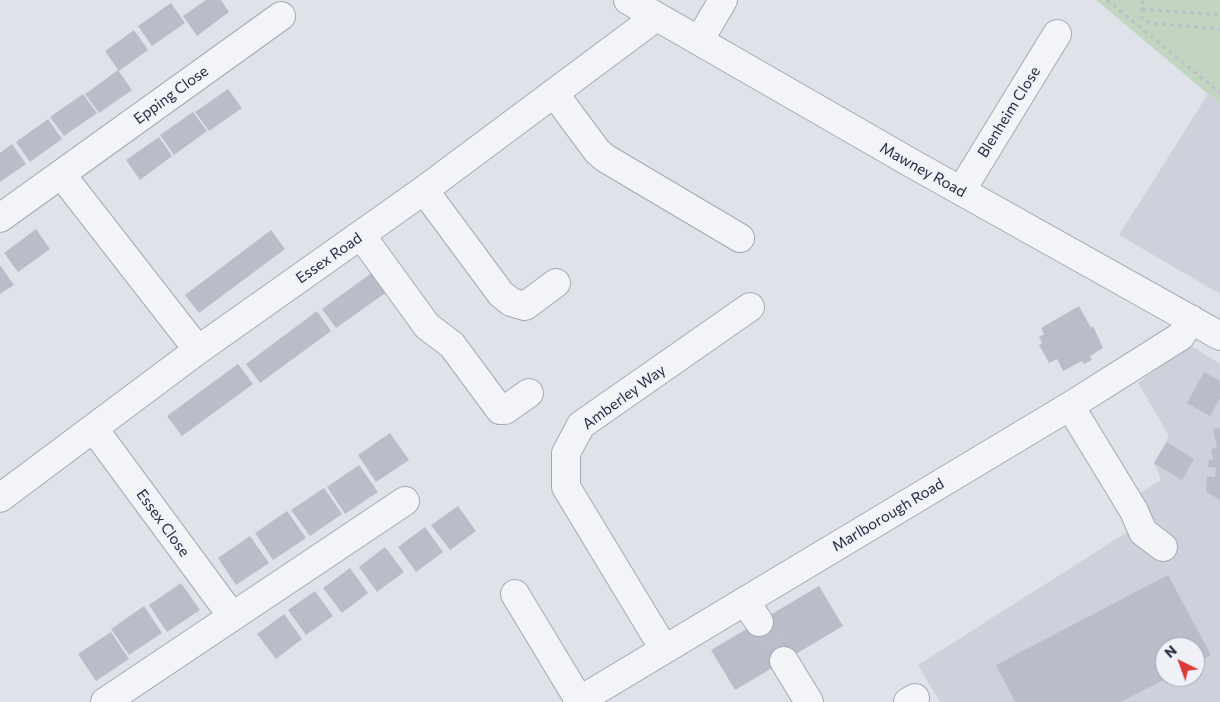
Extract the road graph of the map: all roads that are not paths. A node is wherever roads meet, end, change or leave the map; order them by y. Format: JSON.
{"nodes":[{"id":1,"x":628,"y":0,"type":"edge"},
{"id":2,"x":723,"y":0,"type":"edge"},
{"id":3,"x":282,"y":16,"type":"dead end"},
{"id":4,"x":656,"y":17,"type":"junction"},
{"id":5,"x":1057,"y":34,"type":"dead end"},
{"id":6,"x":699,"y":41,"type":"junction"},
{"id":7,"x":554,"y":93,"type":"junction"},
{"id":8,"x":61,"y":174,"type":"junction"},
{"id":9,"x":424,"y":190,"type":"junction"},
{"id":10,"x":961,"y":191,"type":"junction"},
{"id":11,"x":0,"y":218,"type":"edge"},
{"id":12,"x":360,"y":235,"type":"junction"},
{"id":13,"x":740,"y":238,"type":"dead end"},
{"id":14,"x":556,"y":283,"type":"dead end"},
{"id":15,"x":750,"y":307,"type":"dead end"},
{"id":16,"x":1191,"y":319,"type":"junction"},
{"id":17,"x":1220,"y":336,"type":"edge"},
{"id":18,"x":198,"y":350,"type":"junction"},
{"id":19,"x":529,"y":393,"type":"dead end"},
{"id":20,"x":1070,"y":406,"type":"junction"},
{"id":21,"x":94,"y":429,"type":"junction"},
{"id":22,"x":0,"y":498,"type":"edge"},
{"id":23,"x":405,"y":501,"type":"dead end"},
{"id":24,"x":1163,"y":547,"type":"dead end"},
{"id":25,"x":515,"y":594,"type":"dead end"},
{"id":26,"x":232,"y":616,"type":"junction"},
{"id":27,"x":664,"y":649,"type":"junction"},
{"id":28,"x":784,"y":661,"type":"tunnel mouth"},
{"id":29,"x":578,"y":701,"type":"edge"},
{"id":30,"x":105,"y":702,"type":"edge"},
{"id":31,"x":809,"y":702,"type":"edge"}],
"edges":[{"from":1,"to":4,"type":"street","name":"Mawney Road"},
{"from":2,"to":6,"type":"street"},
{"from":3,"to":8,"type":"street","name":"Epping Close"},
{"from":4,"to":6,"type":"street","name":"Mawney Road"},
{"from":4,"to":7,"type":"street","name":"Essex Road"},
{"from":5,"to":10,"type":"street","name":"Blenheim Close"},
{"from":6,"to":10,"type":"street","name":"Mawney Road"},
{"from":7,"to":9,"type":"street","name":"Essex Road"},
{"from":7,"to":13,"type":"street"},
{"from":8,"to":11,"type":"street","name":"Epping Close"},
{"from":8,"to":18,"type":"street"},
{"from":9,"to":12,"type":"street","name":"Essex Road"},
{"from":9,"to":14,"type":"street"},
{"from":10,"to":16,"type":"street","name":"Mawney Road"},
{"from":12,"to":18,"type":"street","name":"Essex Road"},
{"from":12,"to":19,"type":"street"},
{"from":15,"to":27,"type":"street","name":"Amberley Way"},
{"from":16,"to":17,"type":"street","name":"Mawney Road"},
{"from":16,"to":20,"type":"street","name":"Marlborough Road"},
{"from":18,"to":21,"type":"street","name":"Essex Road"},
{"from":20,"to":24,"type":"street"},
{"from":20,"to":27,"type":"street","name":"Marlborough Road"},
{"from":21,"to":22,"type":"street","name":"Essex Road"},
{"from":21,"to":26,"type":"street","name":"Essex Close"},
{"from":23,"to":26,"type":"street"},
{"from":25,"to":29,"type":"street"},
{"from":26,"to":30,"type":"street"},
{"from":27,"to":29,"type":"street","name":"Marlborough Road"},
{"from":28,"to":31,"type":"street"}]}
